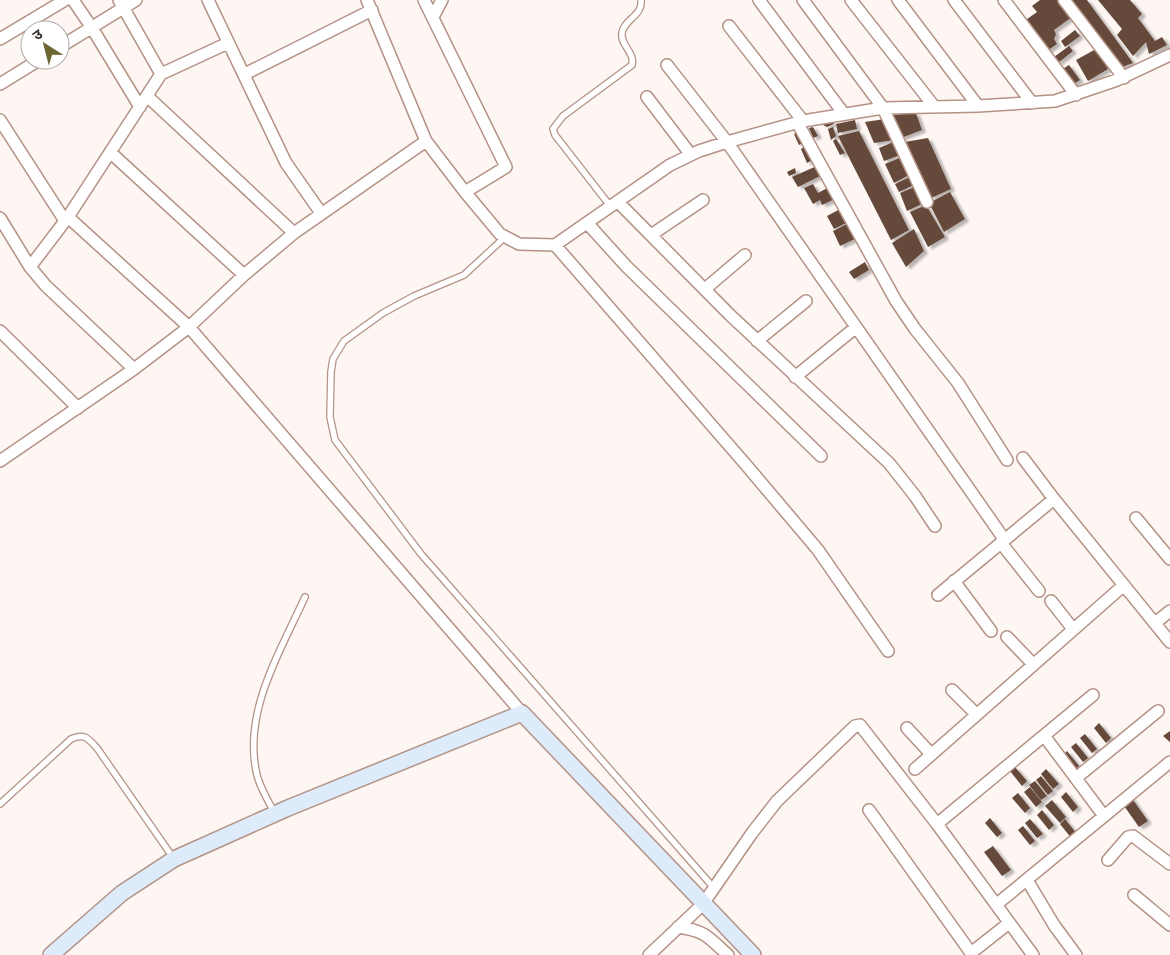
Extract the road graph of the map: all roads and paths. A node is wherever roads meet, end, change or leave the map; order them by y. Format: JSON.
{"nodes":[{"id":1,"x":65,"y":0,"type":"edge"},
{"id":2,"x":73,"y":0,"type":"edge"},
{"id":3,"x":136,"y":0,"type":"edge"},
{"id":4,"x":208,"y":0,"type":"edge"},
{"id":5,"x":424,"y":0,"type":"edge"},
{"id":6,"x":442,"y":0,"type":"edge"},
{"id":7,"x":641,"y":0,"type":"edge"},
{"id":8,"x":760,"y":0,"type":"edge"},
{"id":9,"x":803,"y":0,"type":"edge"},
{"id":10,"x":851,"y":0,"type":"edge"},
{"id":11,"x":898,"y":0,"type":"edge"},
{"id":12,"x":954,"y":0,"type":"edge"},
{"id":13,"x":1004,"y":0,"type":"edge"},
{"id":14,"x":1064,"y":0,"type":"edge"},
{"id":15,"x":122,"y":4,"type":"edge"},
{"id":16,"x":370,"y":5,"type":"edge"},
{"id":17,"x":433,"y":17,"type":"junction"},
{"id":18,"x":729,"y":26,"type":"dead end"},
{"id":19,"x":92,"y":28,"type":"junction"},
{"id":20,"x":0,"y":39,"type":"edge"},
{"id":21,"x":70,"y":41,"type":"edge"},
{"id":22,"x":228,"y":43,"type":"junction"},
{"id":23,"x":1170,"y":55,"type":"edge"},
{"id":24,"x":667,"y":65,"type":"dead end"},
{"id":25,"x":23,"y":70,"type":"edge"},
{"id":26,"x":161,"y":74,"type":"junction"},
{"id":27,"x":245,"y":74,"type":"junction"},
{"id":28,"x":1124,"y":78,"type":"junction"},
{"id":29,"x":0,"y":84,"type":"edge"},
{"id":30,"x":1076,"y":95,"type":"junction"},
{"id":31,"x":147,"y":96,"type":"junction"},
{"id":32,"x":647,"y":97,"type":"dead end"},
{"id":33,"x":1032,"y":103,"type":"junction"},
{"id":34,"x":933,"y":105,"type":"junction"},
{"id":35,"x":978,"y":106,"type":"junction"},
{"id":36,"x":140,"y":107,"type":"junction"},
{"id":37,"x":883,"y":108,"type":"junction"},
{"id":38,"x":844,"y":114,"type":"junction"},
{"id":39,"x":0,"y":120,"type":"edge"},
{"id":40,"x":800,"y":121,"type":"junction"},
{"id":41,"x":426,"y":141,"type":"junction"},
{"id":42,"x":727,"y":142,"type":"junction"},
{"id":43,"x":110,"y":152,"type":"junction"},
{"id":44,"x":691,"y":155,"type":"junction"},
{"id":45,"x":465,"y":192,"type":"junction"},
{"id":46,"x":703,"y":200,"type":"dead end"},
{"id":47,"x":927,"y":202,"type":"dead end"},
{"id":48,"x":615,"y":204,"type":"junction"},
{"id":49,"x":321,"y":213,"type":"junction"},
{"id":50,"x":0,"y":218,"type":"edge"},
{"id":51,"x":67,"y":219,"type":"junction"},
{"id":52,"x":588,"y":224,"type":"junction"},
{"id":53,"x":294,"y":233,"type":"junction"},
{"id":54,"x":651,"y":236,"type":"junction"},
{"id":55,"x":505,"y":237,"type":"junction"},
{"id":56,"x":555,"y":245,"type":"junction"},
{"id":57,"x":745,"y":255,"type":"dead end"},
{"id":58,"x":30,"y":267,"type":"junction"},
{"id":59,"x":244,"y":275,"type":"junction"},
{"id":60,"x":705,"y":289,"type":"junction"},
{"id":61,"x":806,"y":302,"type":"dead end"},
{"id":62,"x":189,"y":327,"type":"junction"},
{"id":63,"x":855,"y":328,"type":"junction"},
{"id":64,"x":0,"y":331,"type":"edge"},
{"id":65,"x":757,"y":340,"type":"junction"},
{"id":66,"x":134,"y":369,"type":"junction"},
{"id":67,"x":796,"y":377,"type":"junction"},
{"id":68,"x":78,"y":408,"type":"junction"},
{"id":69,"x":821,"y":456,"type":"dead end"},
{"id":70,"x":1024,"y":458,"type":"dead end"},
{"id":71,"x":1006,"y":460,"type":"dead end"},
{"id":72,"x":0,"y":461,"type":"edge"},
{"id":73,"x":1054,"y":499,"type":"junction"},
{"id":74,"x":1136,"y":518,"type":"dead end"},
{"id":75,"x":935,"y":526,"type":"dead end"},
{"id":76,"x":1002,"y":541,"type":"junction"},
{"id":77,"x":1170,"y":558,"type":"edge"},
{"id":78,"x":954,"y":582,"type":"junction"},
{"id":79,"x":1124,"y":585,"type":"junction"},
{"id":80,"x":1039,"y":591,"type":"dead end"},
{"id":81,"x":938,"y":594,"type":"dead end"},
{"id":82,"x":305,"y":597,"type":"dead end"},
{"id":83,"x":1051,"y":601,"type":"dead end"},
{"id":84,"x":1170,"y":612,"type":"edge"},
{"id":85,"x":1155,"y":623,"type":"junction"},
{"id":86,"x":1073,"y":629,"type":"junction"},
{"id":87,"x":991,"y":631,"type":"dead end"},
{"id":88,"x":1007,"y":638,"type":"dead end"},
{"id":89,"x":1170,"y":642,"type":"edge"},
{"id":90,"x":888,"y":651,"type":"dead end"},
{"id":91,"x":1033,"y":664,"type":"junction"},
{"id":92,"x":952,"y":690,"type":"dead end"},
{"id":93,"x":1093,"y":695,"type":"dead end"},
{"id":94,"x":1158,"y":711,"type":"dead end"},
{"id":95,"x":522,"y":713,"type":"junction"},
{"id":96,"x":976,"y":714,"type":"junction"},
{"id":97,"x":907,"y":728,"type":"dead end"},
{"id":98,"x":1045,"y":737,"type":"junction"},
{"id":99,"x":931,"y":754,"type":"junction"},
{"id":100,"x":1170,"y":762,"type":"edge"},
{"id":101,"x":915,"y":768,"type":"dead end"},
{"id":102,"x":1076,"y":778,"type":"junction"},
{"id":103,"x":0,"y":804,"type":"edge"},
{"id":104,"x":869,"y":810,"type":"dead end"},
{"id":105,"x":275,"y":814,"type":"junction"},
{"id":106,"x":1104,"y":816,"type":"junction"},
{"id":107,"x":937,"y":824,"type":"junction"},
{"id":108,"x":174,"y":859,"type":"junction"},
{"id":109,"x":1108,"y":860,"type":"dead end"},
{"id":110,"x":1170,"y":864,"type":"edge"},
{"id":111,"x":1027,"y":880,"type":"junction"},
{"id":112,"x":714,"y":888,"type":"junction"},
{"id":113,"x":1134,"y":895,"type":"dead end"},
{"id":114,"x":703,"y":904,"type":"junction"},
{"id":115,"x":997,"y":904,"type":"junction"},
{"id":116,"x":1009,"y":923,"type":"junction"},
{"id":117,"x":1170,"y":925,"type":"edge"},
{"id":118,"x":678,"y":928,"type":"junction"},
{"id":119,"x":971,"y":954,"type":"edge"},
{"id":120,"x":51,"y":955,"type":"edge"},
{"id":121,"x":649,"y":955,"type":"edge"},
{"id":122,"x":728,"y":955,"type":"edge"},
{"id":123,"x":753,"y":955,"type":"edge"},
{"id":124,"x":1033,"y":955,"type":"edge"},
{"id":125,"x":1076,"y":955,"type":"edge"}],
"edges":[{"from":1,"to":20,"type":"street"},
{"from":2,"to":19,"type":"street"},
{"from":3,"to":15,"type":"street"},
{"from":4,"to":22,"type":"street"},
{"from":5,"to":17,"type":"street"},
{"from":6,"to":17,"type":"street"},
{"from":7,"to":48,"type":"lane"},
{"from":8,"to":38,"type":"street"},
{"from":9,"to":37,"type":"street"},
{"from":10,"to":34,"type":"street"},
{"from":11,"to":35,"type":"street"},
{"from":12,"to":33,"type":"street"},
{"from":13,"to":30,"type":"street"},
{"from":14,"to":28,"type":"street"},
{"from":15,"to":19,"type":"street"},
{"from":15,"to":26,"type":"street"},
{"from":16,"to":27,"type":"street"},
{"from":16,"to":41,"type":"street"},
{"from":17,"to":45,"type":"street"},
{"from":18,"to":40,"type":"street"},
{"from":19,"to":21,"type":"street"},
{"from":19,"to":36,"type":"street"},
{"from":22,"to":26,"type":"street"},
{"from":22,"to":27,"type":"street"},
{"from":23,"to":28,"type":"street"},
{"from":24,"to":42,"type":"street"},
{"from":25,"to":29,"type":"street"},
{"from":26,"to":31,"type":"street"},
{"from":27,"to":49,"type":"street"},
{"from":28,"to":30,"type":"street"},
{"from":30,"to":33,"type":"street"},
{"from":31,"to":36,"type":"street"},
{"from":31,"to":53,"type":"street"},
{"from":32,"to":44,"type":"street"},
{"from":33,"to":35,"type":"street"},
{"from":34,"to":35,"type":"street"},
{"from":34,"to":37,"type":"street"},
{"from":36,"to":43,"type":"street"},
{"from":37,"to":38,"type":"street"},
{"from":37,"to":47,"type":"street"},
{"from":38,"to":40,"type":"street"},
{"from":39,"to":51,"type":"street"},
{"from":40,"to":42,"type":"street"},
{"from":40,"to":71,"type":"street"},
{"from":41,"to":45,"type":"street"},
{"from":41,"to":49,"type":"street"},
{"from":42,"to":44,"type":"street"},
{"from":42,"to":63,"type":"street"},
{"from":43,"to":51,"type":"street"},
{"from":43,"to":59,"type":"street"},
{"from":44,"to":48,"type":"street"},
{"from":45,"to":55,"type":"street"},
{"from":46,"to":54,"type":"street"},
{"from":48,"to":52,"type":"street"},
{"from":48,"to":54,"type":"street"},
{"from":49,"to":53,"type":"street"},
{"from":50,"to":58,"type":"street"},
{"from":51,"to":58,"type":"street"},
{"from":51,"to":62,"type":"street"},
{"from":52,"to":56,"type":"street"},
{"from":52,"to":69,"type":"street"},
{"from":53,"to":59,"type":"street"},
{"from":54,"to":60,"type":"street"},
{"from":55,"to":56,"type":"street"},
{"from":55,"to":112,"type":"lane"},
{"from":56,"to":90,"type":"street"},
{"from":57,"to":60,"type":"street"},
{"from":58,"to":66,"type":"street"},
{"from":59,"to":62,"type":"street"},
{"from":60,"to":65,"type":"street"},
{"from":61,"to":65,"type":"street"},
{"from":62,"to":66,"type":"street"},
{"from":62,"to":95,"type":"street"},
{"from":63,"to":67,"type":"street"},
{"from":63,"to":76,"type":"street"},
{"from":64,"to":68,"type":"street"},
{"from":65,"to":67,"type":"street"},
{"from":66,"to":68,"type":"street"},
{"from":67,"to":75,"type":"street"},
{"from":68,"to":72,"type":"street"},
{"from":70,"to":73,"type":"street"},
{"from":73,"to":76,"type":"street"},
{"from":73,"to":79,"type":"street"},
{"from":74,"to":77,"type":"street"},
{"from":76,"to":78,"type":"street"},
{"from":76,"to":80,"type":"street"},
{"from":78,"to":81,"type":"street"},
{"from":78,"to":87,"type":"street"},
{"from":79,"to":85,"type":"street"},
{"from":79,"to":86,"type":"street"},
{"from":82,"to":105,"type":"lane"},
{"from":83,"to":86,"type":"street"},
{"from":84,"to":85,"type":"street"},
{"from":85,"to":89,"type":"street"},
{"from":86,"to":91,"type":"street"},
{"from":88,"to":91,"type":"street"},
{"from":91,"to":96,"type":"street"},
{"from":92,"to":96,"type":"street"},
{"from":93,"to":98,"type":"street"},
{"from":94,"to":102,"type":"street"},
{"from":95,"to":105,"type":"street"},
{"from":95,"to":114,"type":"street"},
{"from":96,"to":99,"type":"street"},
{"from":97,"to":99,"type":"street"},
{"from":98,"to":102,"type":"street"},
{"from":98,"to":107,"type":"street"},
{"from":99,"to":101,"type":"street"},
{"from":100,"to":106,"type":"street"},
{"from":102,"to":106,"type":"street"},
{"from":103,"to":108,"type":"lane"},
{"from":104,"to":119,"type":"street"},
{"from":105,"to":108,"type":"street"},
{"from":106,"to":111,"type":"street"},
{"from":107,"to":112,"type":"street"},
{"from":107,"to":115,"type":"street"},
{"from":108,"to":120,"type":"street"},
{"from":109,"to":110,"type":"street"},
{"from":111,"to":115,"type":"street"},
{"from":111,"to":125,"type":"street"},
{"from":112,"to":114,"type":"street"},
{"from":113,"to":117,"type":"street"},
{"from":114,"to":118,"type":"street"},
{"from":114,"to":123,"type":"street"},
{"from":115,"to":116,"type":"street"},
{"from":116,"to":119,"type":"street"},
{"from":116,"to":124,"type":"street"},
{"from":118,"to":121,"type":"street"},
{"from":118,"to":122,"type":"street"}]}
